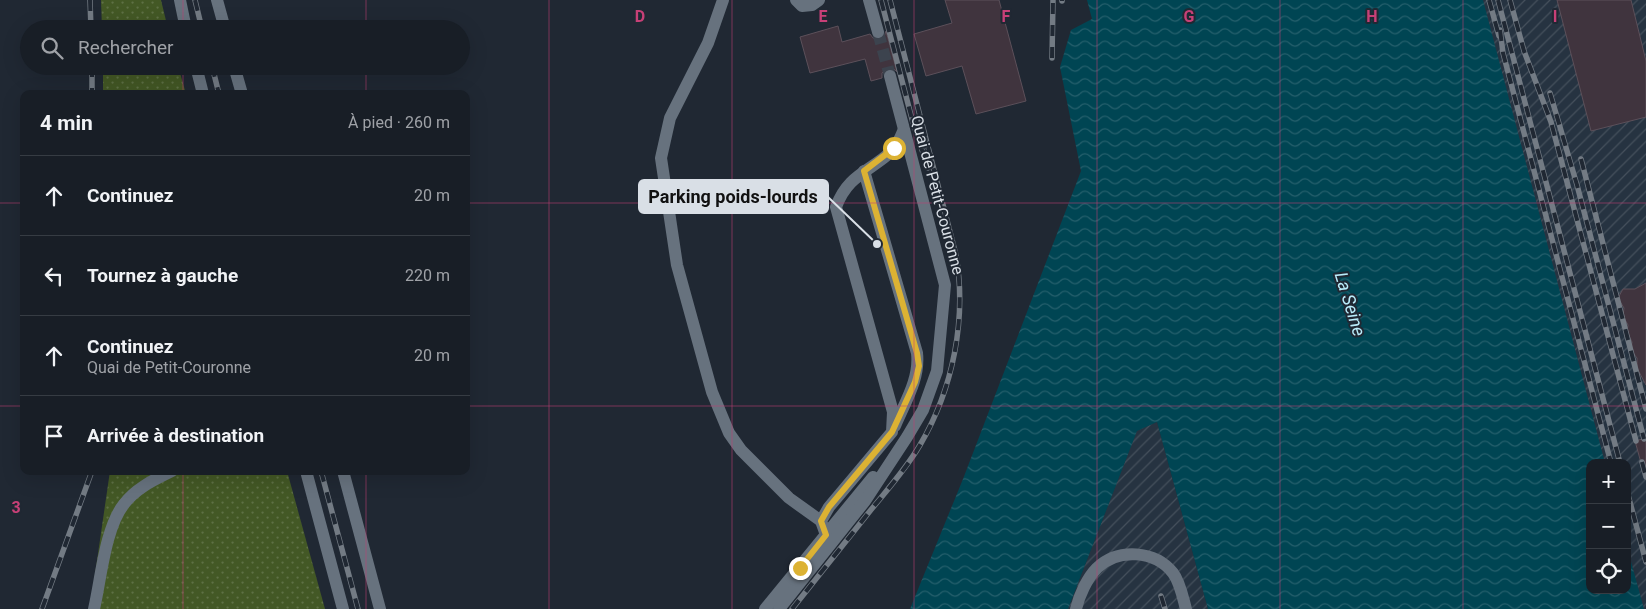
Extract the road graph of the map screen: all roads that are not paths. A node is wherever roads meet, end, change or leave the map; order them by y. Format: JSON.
{"nodes":[{"id":1,"x":180,"y":0,"type":"edge"},
{"id":2,"x":217,"y":0,"type":"edge"},
{"id":3,"x":723,"y":0,"type":"edge"},
{"id":4,"x":796,"y":0,"type":"edge"},
{"id":5,"x":819,"y":0,"type":"edge"},
{"id":6,"x":869,"y":0,"type":"edge"},
{"id":7,"x":184,"y":20,"type":"edge"},
{"id":8,"x":223,"y":20,"type":"edge"},
{"id":9,"x":878,"y":32,"type":"tunnel mouth"},
{"id":10,"x":198,"y":75,"type":"edge"},
{"id":11,"x":237,"y":75,"type":"edge"},
{"id":12,"x":890,"y":76,"type":"tunnel mouth"},
{"id":13,"x":202,"y":90,"type":"edge"},
{"id":14,"x":241,"y":90,"type":"edge"},
{"id":15,"x":904,"y":129,"type":"junction"},
{"id":16,"x":864,"y":171,"type":"junction"},
{"id":17,"x":892,"y":432,"type":"junction"},
{"id":18,"x":164,"y":475,"type":"edge"},
{"id":19,"x":307,"y":475,"type":"edge"},
{"id":20,"x":344,"y":475,"type":"edge"},
{"id":21,"x":821,"y":521,"type":"junction"},
{"id":22,"x":828,"y":538,"type":"junction"},
{"id":23,"x":94,"y":609,"type":"edge"},
{"id":24,"x":343,"y":609,"type":"edge"},
{"id":25,"x":380,"y":609,"type":"edge"},
{"id":26,"x":765,"y":609,"type":"edge"},
{"id":27,"x":779,"y":609,"type":"edge"},
{"id":28,"x":1076,"y":609,"type":"edge"},
{"id":29,"x":1186,"y":609,"type":"edge"}],
"edges":[{"from":1,"to":7,"type":"street"},
{"from":2,"to":8,"type":"street"},
{"from":3,"to":21,"type":"street"},
{"from":4,"to":5,"type":"street"},
{"from":6,"to":9,"type":"street"},
{"from":10,"to":13,"type":"street"},
{"from":11,"to":14,"type":"street"},
{"from":12,"to":15,"type":"street","name":"Quai de Petit-Couronne"},
{"from":15,"to":16,"type":"street"},
{"from":15,"to":22,"type":"street","name":"Quai de Petit-Couronne"},
{"from":16,"to":17,"type":"street"},
{"from":16,"to":17,"type":"street"},
{"from":17,"to":21,"type":"street"},
{"from":18,"to":23,"type":"street"},
{"from":19,"to":24,"type":"street"},
{"from":20,"to":25,"type":"street"},
{"from":21,"to":22,"type":"street"},
{"from":22,"to":26,"type":"street","name":"Quai de Petit-Couronne"},
{"from":22,"to":27,"type":"street","name":"Quai de Petit-Couronne"},
{"from":28,"to":29,"type":"street"}]}
